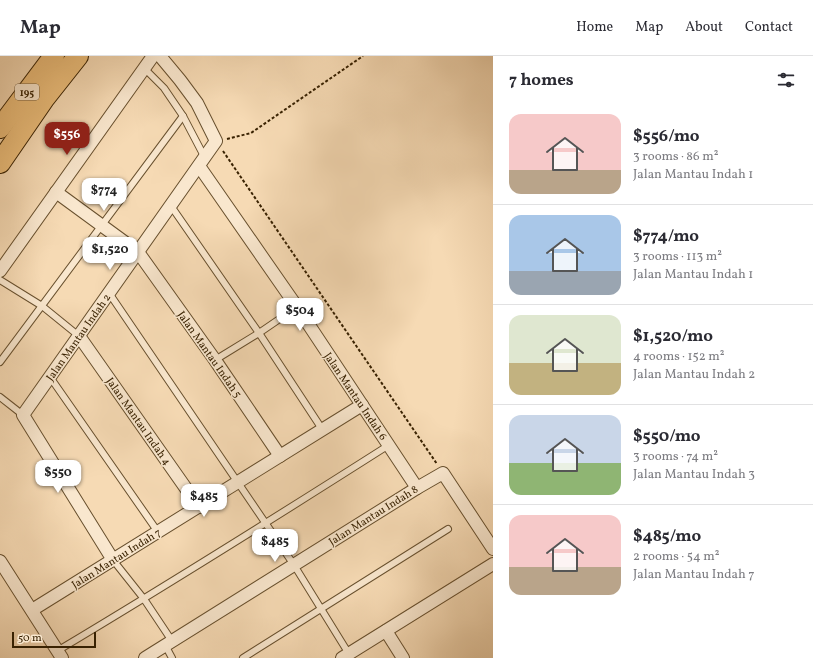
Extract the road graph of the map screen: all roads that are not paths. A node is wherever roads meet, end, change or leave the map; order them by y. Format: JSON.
{"nodes":[{"id":1,"x":54,"y":56,"type":"edge"},
{"id":2,"x":78,"y":56,"type":"edge"},
{"id":3,"x":153,"y":56,"type":"edge"},
{"id":4,"x":160,"y":56,"type":"edge"},
{"id":5,"x":144,"y":68,"type":"junction"},
{"id":6,"x":182,"y":116,"type":"junction"},
{"id":7,"x":0,"y":128,"type":"edge"},
{"id":8,"x":202,"y":162,"type":"junction"},
{"id":9,"x":0,"y":163,"type":"edge"},
{"id":10,"x":56,"y":192,"type":"junction"},
{"id":11,"x":171,"y":206,"type":"junction"},
{"id":12,"x":102,"y":225,"type":"junction"},
{"id":13,"x":138,"y":252,"type":"junction"},
{"id":14,"x":0,"y":270,"type":"edge"},
{"id":15,"x":0,"y":280,"type":"edge"},
{"id":16,"x":109,"y":293,"type":"junction"},
{"id":17,"x":42,"y":306,"type":"junction"},
{"id":18,"x":298,"y":307,"type":"junction"},
{"id":19,"x":259,"y":333,"type":"junction"},
{"id":20,"x":79,"y":336,"type":"junction"},
{"id":21,"x":215,"y":360,"type":"junction"},
{"id":22,"x":0,"y":362,"type":"edge"},
{"id":23,"x":50,"y":377,"type":"junction"},
{"id":24,"x":0,"y":397,"type":"edge"},
{"id":25,"x":362,"y":405,"type":"junction"},
{"id":26,"x":23,"y":415,"type":"junction"},
{"id":27,"x":322,"y":430,"type":"junction"},
{"id":28,"x":389,"y":445,"type":"junction"},
{"id":29,"x":280,"y":456,"type":"junction"},
{"id":30,"x":238,"y":482,"type":"junction"},
{"id":31,"x":417,"y":488,"type":"junction"},
{"id":32,"x":199,"y":507,"type":"junction"},
{"id":33,"x":266,"y":524,"type":"junction"},
{"id":34,"x":448,"y":529,"type":"dead end"},
{"id":35,"x":158,"y":532,"type":"junction"},
{"id":36,"x":493,"y":549,"type":"edge"},
{"id":37,"x":113,"y":560,"type":"junction"},
{"id":38,"x":0,"y":561,"type":"edge"},
{"id":39,"x":493,"y":564,"type":"edge"},
{"id":40,"x":294,"y":565,"type":"junction"},
{"id":41,"x":144,"y":599,"type":"junction"},
{"id":42,"x":322,"y":608,"type":"junction"},
{"id":43,"x":32,"y":610,"type":"junction"},
{"id":44,"x":386,"y":631,"type":"junction"},
{"id":45,"x":168,"y":643,"type":"junction"},
{"id":46,"x":60,"y":654,"type":"edge"},
{"id":47,"x":346,"y":656,"type":"edge"},
{"id":48,"x":145,"y":658,"type":"edge"},
{"id":49,"x":172,"y":658,"type":"edge"},
{"id":50,"x":243,"y":658,"type":"edge"},
{"id":51,"x":403,"y":658,"type":"edge"}],
"edges":[{"from":1,"to":7,"type":"highway","number":"195"},
{"from":2,"to":9,"type":"highway","number":"195"},
{"from":3,"to":5,"type":"street"},
{"from":4,"to":8,"type":"street","name":"Jalan Mantau Indah 2"},
{"from":5,"to":6,"type":"lane"},
{"from":5,"to":10,"type":"street"},
{"from":6,"to":8,"type":"lane"},
{"from":6,"to":12,"type":"lane"},
{"from":8,"to":11,"type":"street","name":"Jalan Mantau Indah 2"},
{"from":8,"to":18,"type":"street","name":"Jalan Mantau Indah 6"},
{"from":10,"to":12,"type":"street","name":"Jalan Mantau Indah 5"},
{"from":10,"to":14,"type":"street"},
{"from":11,"to":13,"type":"street","name":"Jalan Mantau Indah 2"},
{"from":11,"to":19,"type":"lane"},
{"from":12,"to":13,"type":"street","name":"Jalan Mantau Indah 5"},
{"from":12,"to":17,"type":"lane"},
{"from":13,"to":16,"type":"street","name":"Jalan Mantau Indah 2"},
{"from":13,"to":21,"type":"street","name":"Jalan Mantau Indah 5"},
{"from":15,"to":17,"type":"lane"},
{"from":16,"to":20,"type":"street","name":"Jalan Mantau Indah 2"},
{"from":16,"to":30,"type":"lane"},
{"from":17,"to":20,"type":"lane"},
{"from":17,"to":22,"type":"lane"},
{"from":18,"to":19,"type":"lane"},
{"from":18,"to":25,"type":"street","name":"Jalan Mantau Indah 6"},
{"from":19,"to":21,"type":"lane"},
{"from":19,"to":27,"type":"lane"},
{"from":20,"to":23,"type":"street","name":"Jalan Mantau Indah 2"},
{"from":20,"to":32,"type":"street","name":"Jalan Mantau Indah 4"},
{"from":21,"to":29,"type":"street","name":"Jalan Mantau Indah 5"},
{"from":23,"to":26,"type":"street","name":"Jalan Mantau Indah 2"},
{"from":23,"to":35,"type":"lane"},
{"from":24,"to":26,"type":"lane"},
{"from":25,"to":27,"type":"street","name":"Jalan Mantau Indah 7"},
{"from":25,"to":28,"type":"street","name":"Jalan Mantau Indah 6"},
{"from":26,"to":37,"type":"street"},
{"from":27,"to":29,"type":"street","name":"Jalan Mantau Indah 7"},
{"from":28,"to":31,"type":"street","name":"Jalan Mantau Indah 6"},
{"from":28,"to":33,"type":"lane"},
{"from":29,"to":30,"type":"street","name":"Jalan Mantau Indah 7"},
{"from":30,"to":32,"type":"street","name":"Jalan Mantau Indah 7"},
{"from":30,"to":33,"type":"lane"},
{"from":31,"to":36,"type":"street","name":"Jalan Mantau Indah 8"},
{"from":31,"to":40,"type":"street","name":"Jalan Mantau Indah 8"},
{"from":32,"to":35,"type":"street","name":"Jalan Mantau Indah 7"},
{"from":33,"to":40,"type":"lane"},
{"from":33,"to":41,"type":"lane"},
{"from":34,"to":42,"type":"lane"},
{"from":35,"to":37,"type":"street","name":"Jalan Mantau Indah 7"},
{"from":37,"to":41,"type":"lane"},
{"from":37,"to":43,"type":"street","name":"Jalan Mantau Indah 7"},
{"from":38,"to":43,"type":"street"},
{"from":39,"to":44,"type":"street"},
{"from":40,"to":42,"type":"lane"},
{"from":40,"to":45,"type":"street","name":"Jalan Mantau Indah 8"},
{"from":41,"to":45,"type":"lane"},
{"from":41,"to":46,"type":"lane"},
{"from":42,"to":47,"type":"lane"},
{"from":42,"to":50,"type":"lane"},
{"from":43,"to":46,"type":"street"},
{"from":44,"to":47,"type":"street"},
{"from":44,"to":51,"type":"street"},
{"from":45,"to":48,"type":"street","name":"Jalan Mantau Indah 8"},
{"from":45,"to":49,"type":"lane"}]}
